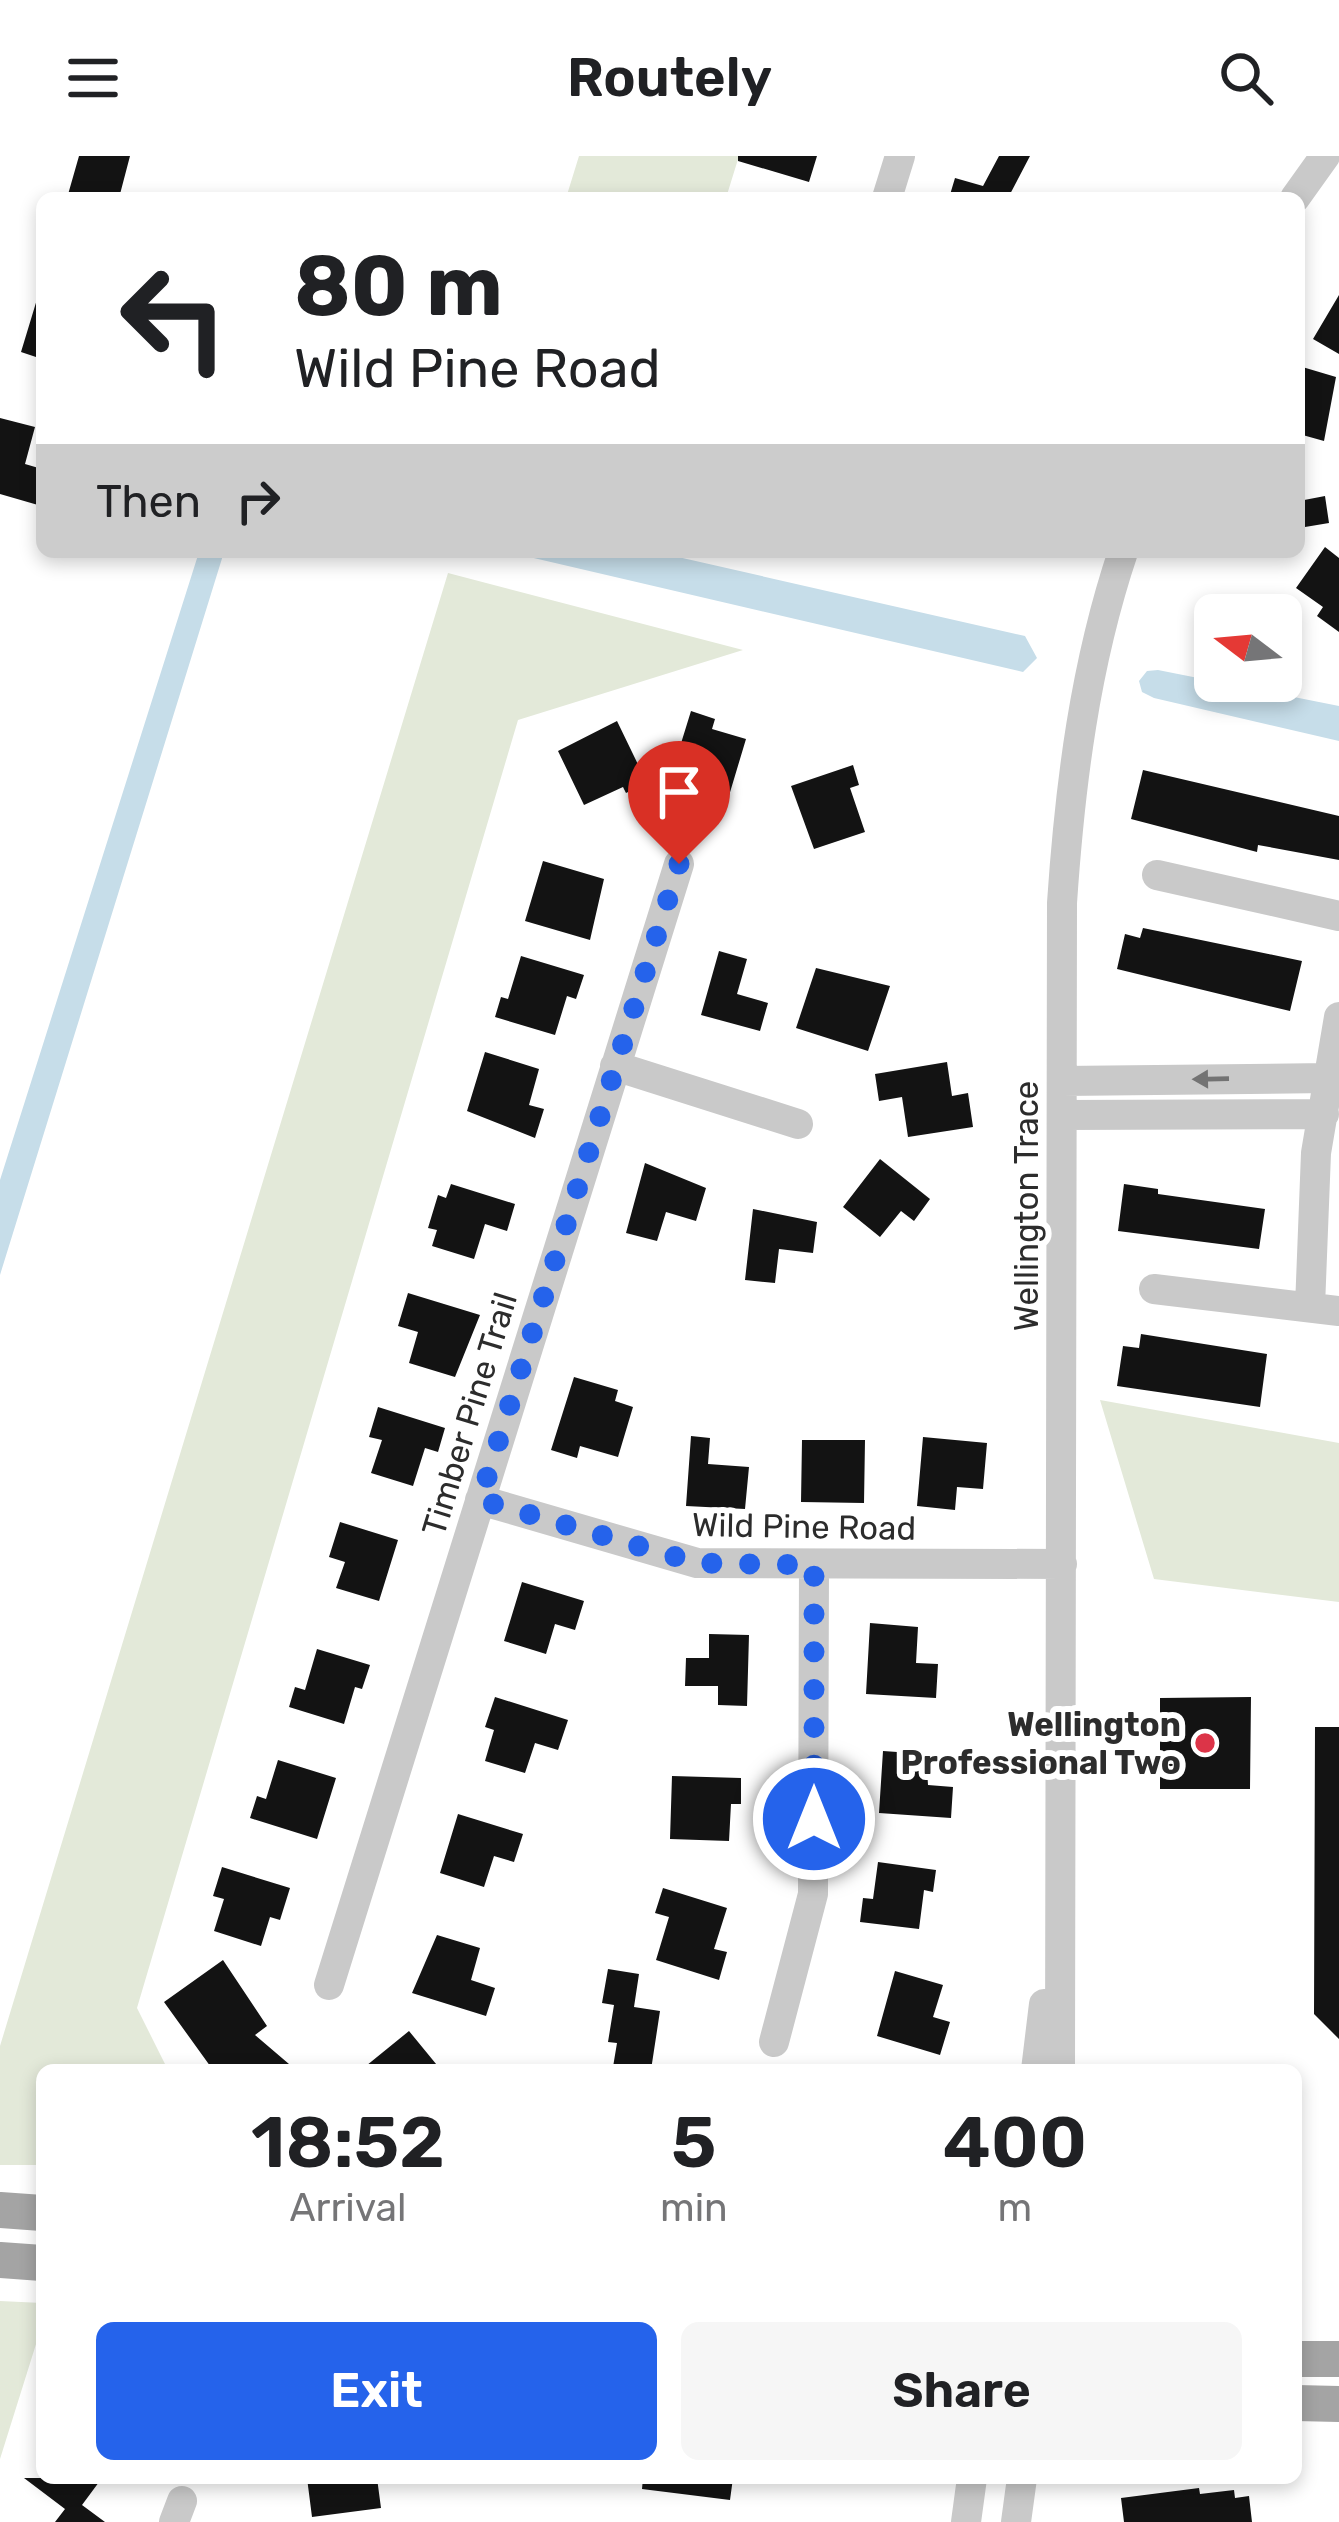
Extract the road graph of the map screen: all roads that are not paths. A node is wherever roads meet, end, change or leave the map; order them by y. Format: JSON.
{"nodes":[{"id":1,"x":900,"y":156,"type":"edge"},
{"id":2,"x":1325,"y":156,"type":"edge"},
{"id":3,"x":889,"y":192,"type":"edge"},
{"id":4,"x":1299,"y":192,"type":"edge"},
{"id":5,"x":1121,"y":558,"type":"edge"},
{"id":6,"x":679,"y":864,"type":"dead end"},
{"id":7,"x":1157,"y":875,"type":"dead end"},
{"id":8,"x":1339,"y":916,"type":"edge"},
{"id":9,"x":1339,"y":1017,"type":"edge"},
{"id":10,"x":615,"y":1066,"type":"junction"},
{"id":11,"x":1328,"y":1078,"type":"junction"},
{"id":12,"x":1063,"y":1081,"type":"junction"},
{"id":13,"x":1324,"y":1114,"type":"junction"},
{"id":14,"x":1063,"y":1115,"type":"junction"},
{"id":15,"x":798,"y":1124,"type":"dead end"},
{"id":16,"x":1154,"y":1288,"type":"dead end"},
{"id":17,"x":1324,"y":1309,"type":"edge"},
{"id":18,"x":480,"y":1500,"type":"junction"},
{"id":19,"x":1062,"y":1564,"type":"junction"},
{"id":20,"x":814,"y":1565,"type":"junction"},
{"id":21,"x":1062,"y":1867,"type":"junction"},
{"id":22,"x":328,"y":1984,"type":"dead end"},
{"id":23,"x":773,"y":2042,"type":"dead end"},
{"id":24,"x":1037,"y":2064,"type":"edge"},
{"id":25,"x":1060,"y":2064,"type":"edge"},
{"id":26,"x":0,"y":2210,"type":"edge"},
{"id":27,"x":36,"y":2213,"type":"edge"},
{"id":28,"x":0,"y":2260,"type":"edge"},
{"id":29,"x":36,"y":2263,"type":"edge"},
{"id":30,"x":1302,"y":2359,"type":"edge"},
{"id":31,"x":1339,"y":2359,"type":"edge"},
{"id":32,"x":1302,"y":2403,"type":"edge"},
{"id":33,"x":1339,"y":2404,"type":"edge"},
{"id":34,"x":971,"y":2484,"type":"edge"},
{"id":35,"x":1021,"y":2484,"type":"edge"},
{"id":36,"x":967,"y":2522,"type":"edge"},
{"id":37,"x":1016,"y":2522,"type":"edge"}],
"edges":[{"from":1,"to":3,"type":"street"},
{"from":2,"to":4,"type":"street"},
{"from":5,"to":12,"type":"street","name":"Wellington Trace"},
{"from":6,"to":10,"type":"street","name":"Timber Pine Trail"},
{"from":7,"to":8,"type":"street"},
{"from":9,"to":11,"type":"street"},
{"from":10,"to":15,"type":"street"},
{"from":10,"to":18,"type":"street","name":"Timber Pine Trail"},
{"from":11,"to":12,"type":"street","one_way":true},
{"from":11,"to":13,"type":"street"},
{"from":12,"to":14,"type":"street","name":"Wellington Trace"},
{"from":13,"to":14,"type":"street"},
{"from":13,"to":17,"type":"street"},
{"from":14,"to":19,"type":"street","name":"Wellington Trace"},
{"from":16,"to":17,"type":"street"},
{"from":18,"to":20,"type":"street","name":"Wild Pine Road"},
{"from":18,"to":22,"type":"street","name":"Timber Pine Trail"},
{"from":19,"to":20,"type":"street","name":"Wild Pine Road"},
{"from":19,"to":21,"type":"street","name":"Wellington Trace"},
{"from":20,"to":23,"type":"street"},
{"from":21,"to":24,"type":"street","name":"Wellington Trace"},
{"from":21,"to":25,"type":"street","name":"Wellington Trace"},
{"from":26,"to":27,"type":"main road"},
{"from":28,"to":29,"type":"main road"},
{"from":30,"to":31,"type":"main road"},
{"from":32,"to":33,"type":"main road"},
{"from":34,"to":36,"type":"street"},
{"from":35,"to":37,"type":"street"}]}
